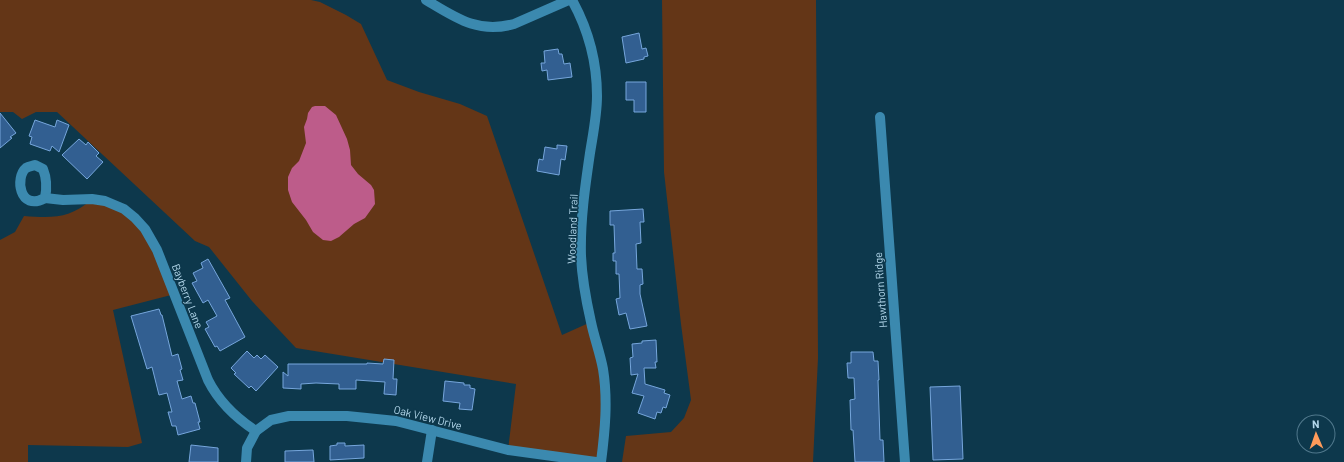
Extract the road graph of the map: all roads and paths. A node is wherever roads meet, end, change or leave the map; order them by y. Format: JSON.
{"nodes":[{"id":1,"x":426,"y":0,"type":"edge"},
{"id":2,"x":570,"y":0,"type":"edge"},
{"id":3,"x":880,"y":117,"type":"dead end"},
{"id":4,"x":45,"y":198,"type":"dead end"},
{"id":5,"x":432,"y":430,"type":"junction"},
{"id":6,"x":256,"y":431,"type":"junction"},
{"id":7,"x":246,"y":462,"type":"edge"},
{"id":8,"x":427,"y":462,"type":"edge"},
{"id":9,"x":596,"y":462,"type":"edge"},
{"id":10,"x":601,"y":462,"type":"edge"},
{"id":11,"x":905,"y":462,"type":"edge"}],
"edges":[{"from":1,"to":2,"type":"street"},
{"from":2,"to":10,"type":"street","name":"Woodland Trail"},
{"from":3,"to":11,"type":"street","name":"Hawthorn Ridge"},
{"from":4,"to":6,"type":"street","name":"Bayberry Lane"},
{"from":5,"to":6,"type":"street","name":"Oak View Drive"},
{"from":5,"to":8,"type":"street"},
{"from":5,"to":9,"type":"street","name":"Oak View Drive"},
{"from":6,"to":7,"type":"street"}]}
